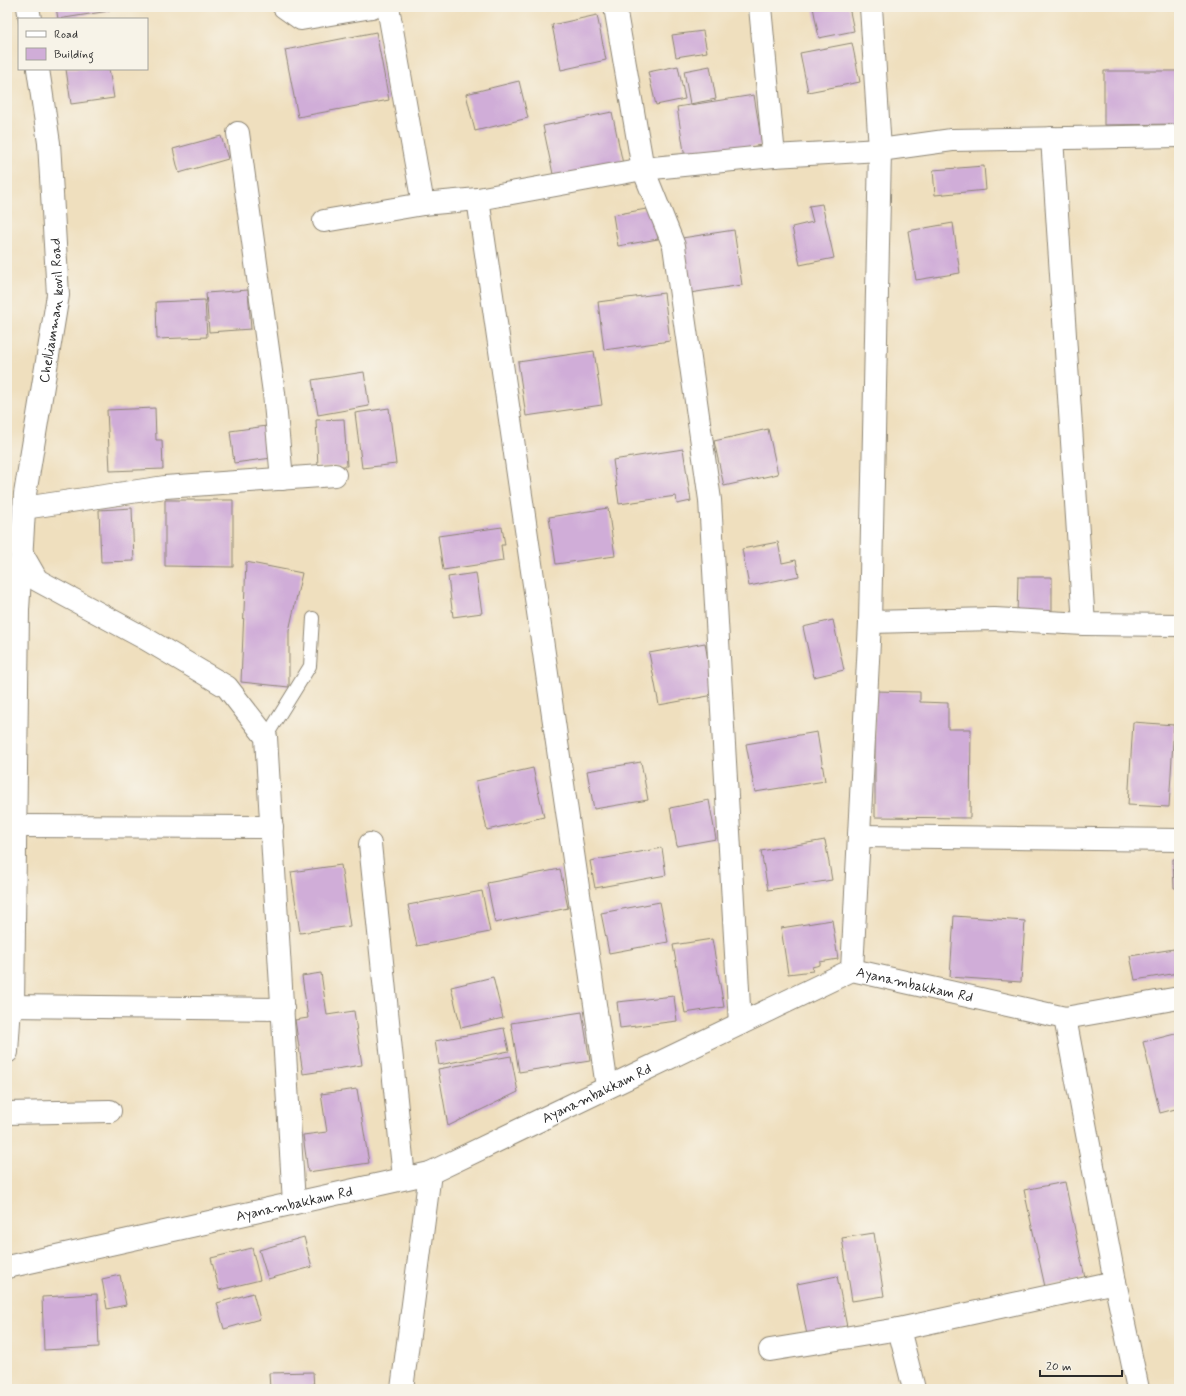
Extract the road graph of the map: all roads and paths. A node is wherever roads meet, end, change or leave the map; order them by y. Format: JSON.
{"nodes":[{"id":1,"x":28,"y":7,"type":"edge"},
{"id":2,"x":284,"y":7,"type":"edge"},
{"id":3,"x":372,"y":7,"type":"edge"},
{"id":4,"x":388,"y":7,"type":"edge"},
{"id":5,"x":615,"y":7,"type":"edge"},
{"id":6,"x":760,"y":7,"type":"edge"},
{"id":7,"x":871,"y":7,"type":"edge"},
{"id":8,"x":30,"y":18,"type":"edge"},
{"id":9,"x":38,"y":70,"type":"edge"},
{"id":10,"x":238,"y":133,"type":"dead end"},
{"id":11,"x":1179,"y":136,"type":"edge"},
{"id":12,"x":1052,"y":138,"type":"junction"},
{"id":13,"x":880,"y":150,"type":"junction"},
{"id":14,"x":774,"y":156,"type":"junction"},
{"id":15,"x":643,"y":169,"type":"junction"},
{"id":16,"x":478,"y":199,"type":"junction"},
{"id":17,"x":423,"y":204,"type":"junction"},
{"id":18,"x":324,"y":221,"type":"dead end"},
{"id":19,"x":335,"y":475,"type":"dead end"},
{"id":20,"x":282,"y":479,"type":"junction"},
{"id":21,"x":24,"y":508,"type":"junction"},
{"id":22,"x":14,"y":552,"type":"edge"},
{"id":23,"x":313,"y":618,"type":"dead end"},
{"id":24,"x":870,"y":622,"type":"junction"},
{"id":25,"x":1084,"y":624,"type":"junction"},
{"id":26,"x":1179,"y":625,"type":"edge"},
{"id":27,"x":266,"y":736,"type":"junction"},
{"id":28,"x":16,"y":826,"type":"junction"},
{"id":29,"x":272,"y":827,"type":"junction"},
{"id":30,"x":859,"y":836,"type":"junction"},
{"id":31,"x":1179,"y":840,"type":"edge"},
{"id":32,"x":370,"y":844,"type":"dead end"},
{"id":33,"x":852,"y":970,"type":"junction"},
{"id":34,"x":1179,"y":998,"type":"edge"},
{"id":35,"x":10,"y":1006,"type":"edge"},
{"id":36,"x":283,"y":1009,"type":"junction"},
{"id":37,"x":1065,"y":1018,"type":"junction"},
{"id":38,"x":740,"y":1024,"type":"junction"},
{"id":39,"x":7,"y":1052,"type":"edge"},
{"id":40,"x":607,"y":1087,"type":"junction"},
{"id":41,"x":110,"y":1111,"type":"dead end"},
{"id":42,"x":7,"y":1113,"type":"edge"},
{"id":43,"x":430,"y":1173,"type":"junction"},
{"id":44,"x":404,"y":1178,"type":"junction"},
{"id":45,"x":294,"y":1203,"type":"junction"},
{"id":46,"x":7,"y":1267,"type":"edge"},
{"id":47,"x":1115,"y":1282,"type":"junction"},
{"id":48,"x":899,"y":1329,"type":"junction"},
{"id":49,"x":770,"y":1350,"type":"dead end"},
{"id":50,"x":402,"y":1389,"type":"edge"},
{"id":51,"x":914,"y":1389,"type":"edge"},
{"id":52,"x":1138,"y":1389,"type":"edge"}],
"edges":[{"from":1,"to":8,"type":"street"},
{"from":2,"to":3,"type":"street"},
{"from":4,"to":17,"type":"street"},
{"from":5,"to":15,"type":"street"},
{"from":6,"to":14,"type":"street"},
{"from":7,"to":13,"type":"street"},
{"from":9,"to":21,"type":"street","name":"Chelliamman kovil Road"},
{"from":10,"to":20,"type":"street"},
{"from":11,"to":12,"type":"street"},
{"from":12,"to":13,"type":"street"},
{"from":12,"to":25,"type":"street"},
{"from":13,"to":14,"type":"street"},
{"from":13,"to":24,"type":"street"},
{"from":14,"to":15,"type":"street"},
{"from":15,"to":16,"type":"street"},
{"from":15,"to":38,"type":"street"},
{"from":16,"to":17,"type":"street"},
{"from":16,"to":40,"type":"street"},
{"from":17,"to":18,"type":"street"},
{"from":19,"to":20,"type":"street"},
{"from":20,"to":21,"type":"street"},
{"from":21,"to":22,"type":"street","name":"Chelliamman kovil Road"},
{"from":22,"to":27,"type":"street"},
{"from":22,"to":28,"type":"street","name":"Chelliamman kovil Road"},
{"from":23,"to":27,"type":"lane"},
{"from":24,"to":25,"type":"street"},
{"from":24,"to":30,"type":"street"},
{"from":25,"to":26,"type":"street"},
{"from":27,"to":29,"type":"street"},
{"from":28,"to":29,"type":"street"},
{"from":28,"to":35,"type":"street","name":"Chelliamman kovil Road"},
{"from":29,"to":36,"type":"street"},
{"from":30,"to":31,"type":"street"},
{"from":30,"to":33,"type":"street"},
{"from":32,"to":44,"type":"street"},
{"from":33,"to":37,"type":"street","name":"Ayanambakkam Rd"},
{"from":33,"to":38,"type":"street","name":"Ayanambakkam Rd"},
{"from":34,"to":37,"type":"street","name":"Ayanambakkam Rd"},
{"from":35,"to":36,"type":"street"},
{"from":35,"to":39,"type":"street","name":"Chelliamman kovil Road"},
{"from":36,"to":45,"type":"street"},
{"from":37,"to":47,"type":"street"},
{"from":38,"to":40,"type":"street","name":"Ayanambakkam Rd"},
{"from":40,"to":43,"type":"street","name":"Ayanambakkam Rd"},
{"from":41,"to":42,"type":"street"},
{"from":43,"to":44,"type":"street","name":"Ayanambakkam Rd"},
{"from":43,"to":50,"type":"street"},
{"from":44,"to":45,"type":"street","name":"Ayanambakkam Rd"},
{"from":45,"to":46,"type":"street","name":"Ayanambakkam Rd"},
{"from":47,"to":48,"type":"street"},
{"from":47,"to":52,"type":"street"},
{"from":48,"to":49,"type":"street"},
{"from":48,"to":51,"type":"street"}]}
